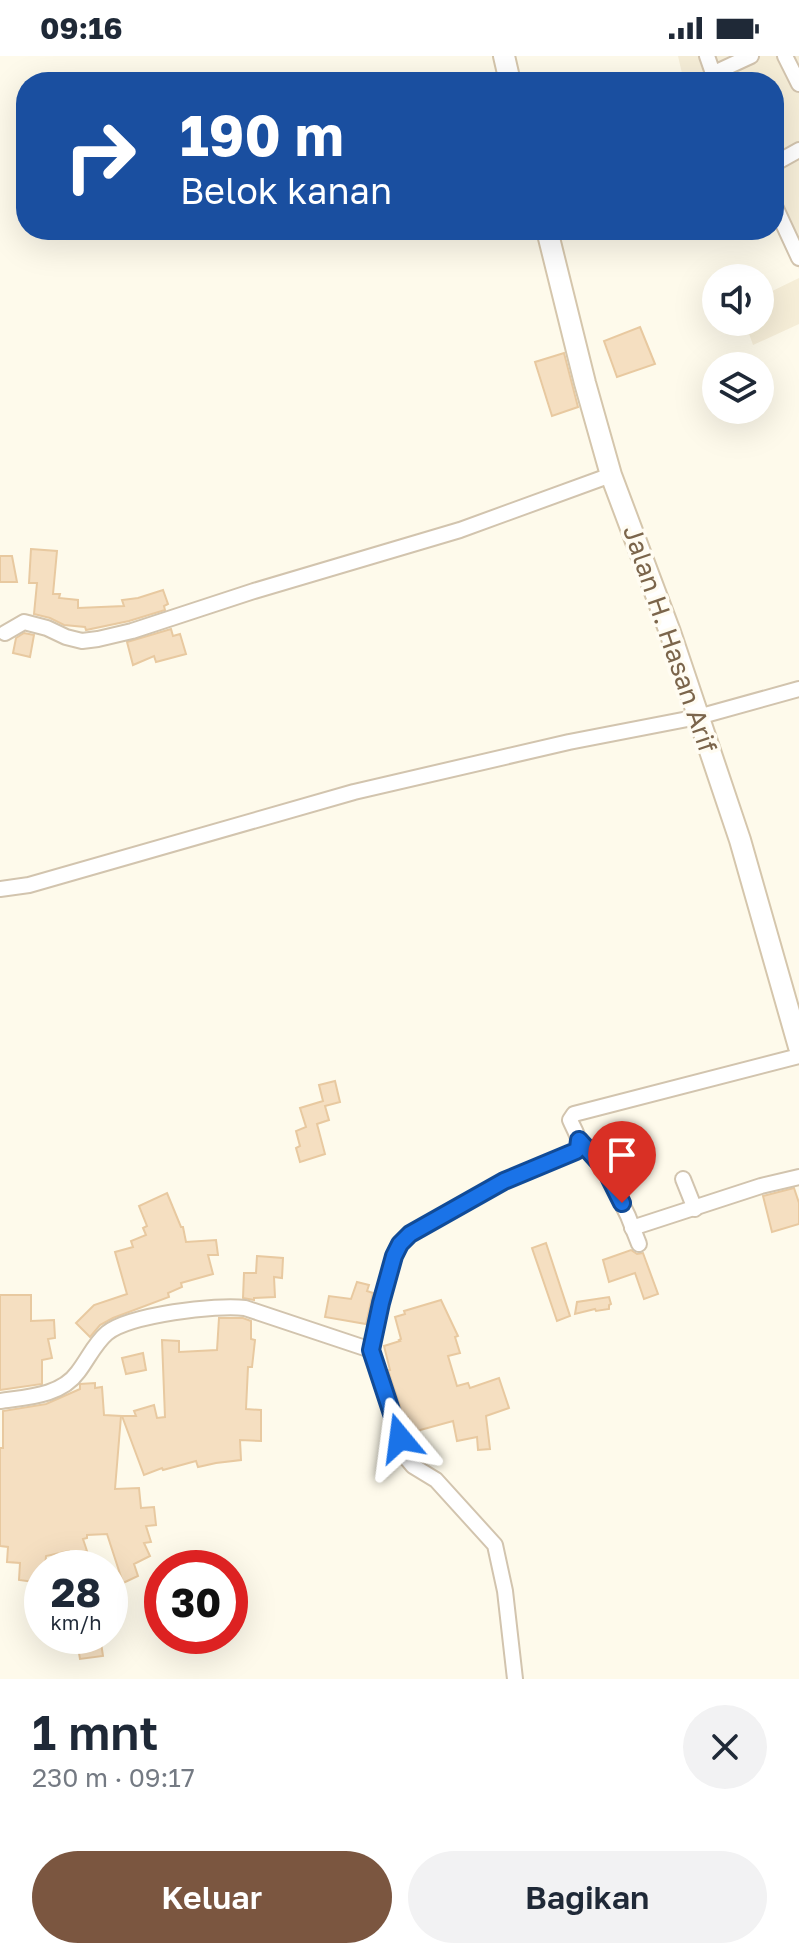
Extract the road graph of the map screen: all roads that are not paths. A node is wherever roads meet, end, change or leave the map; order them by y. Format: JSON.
{"nodes":[{"id":1,"x":751,"y":56,"type":"edge"},
{"id":2,"x":785,"y":56,"type":"edge"},
{"id":3,"x":724,"y":72,"type":"edge"},
{"id":4,"x":799,"y":84,"type":"edge"},
{"id":5,"x":792,"y":228,"type":"edge"},
{"id":6,"x":549,"y":240,"type":"edge"},
{"id":7,"x":799,"y":258,"type":"edge"},
{"id":8,"x":611,"y":475,"type":"junction"},
{"id":9,"x":5,"y":633,"type":"dead end"},
{"id":10,"x":799,"y":689,"type":"edge"},
{"id":11,"x":697,"y":712,"type":"junction"},
{"id":12,"x":0,"y":889,"type":"edge"},
{"id":13,"x":799,"y":1047,"type":"edge"},
{"id":14,"x":799,"y":1056,"type":"edge"},
{"id":15,"x":579,"y":1140,"type":"junction"},
{"id":16,"x":799,"y":1177,"type":"edge"},
{"id":17,"x":683,"y":1179,"type":"dead end"},
{"id":18,"x":695,"y":1209,"type":"junction"},
{"id":19,"x":632,"y":1228,"type":"junction"},
{"id":20,"x":639,"y":1244,"type":"dead end"},
{"id":21,"x":371,"y":1350,"type":"junction"},
{"id":22,"x":0,"y":1401,"type":"edge"},
{"id":23,"x":515,"y":1679,"type":"edge"}],
"edges":[{"from":1,"to":3,"type":"street"},
{"from":2,"to":4,"type":"street"},
{"from":5,"to":7,"type":"street"},
{"from":6,"to":8,"type":"main road","name":"Jalan H. Hasan Arif"},
{"from":8,"to":9,"type":"street"},
{"from":8,"to":11,"type":"main road","name":"Jalan H. Hasan Arif"},
{"from":10,"to":11,"type":"street"},
{"from":11,"to":12,"type":"street"},
{"from":11,"to":13,"type":"main road","name":"Jalan H. Hasan Arif"},
{"from":14,"to":15,"type":"street"},
{"from":15,"to":19,"type":"street"},
{"from":15,"to":21,"type":"street"},
{"from":16,"to":18,"type":"street"},
{"from":17,"to":18,"type":"street"},
{"from":18,"to":19,"type":"street"},
{"from":19,"to":20,"type":"street"},
{"from":21,"to":22,"type":"street"},
{"from":21,"to":23,"type":"street"}]}
